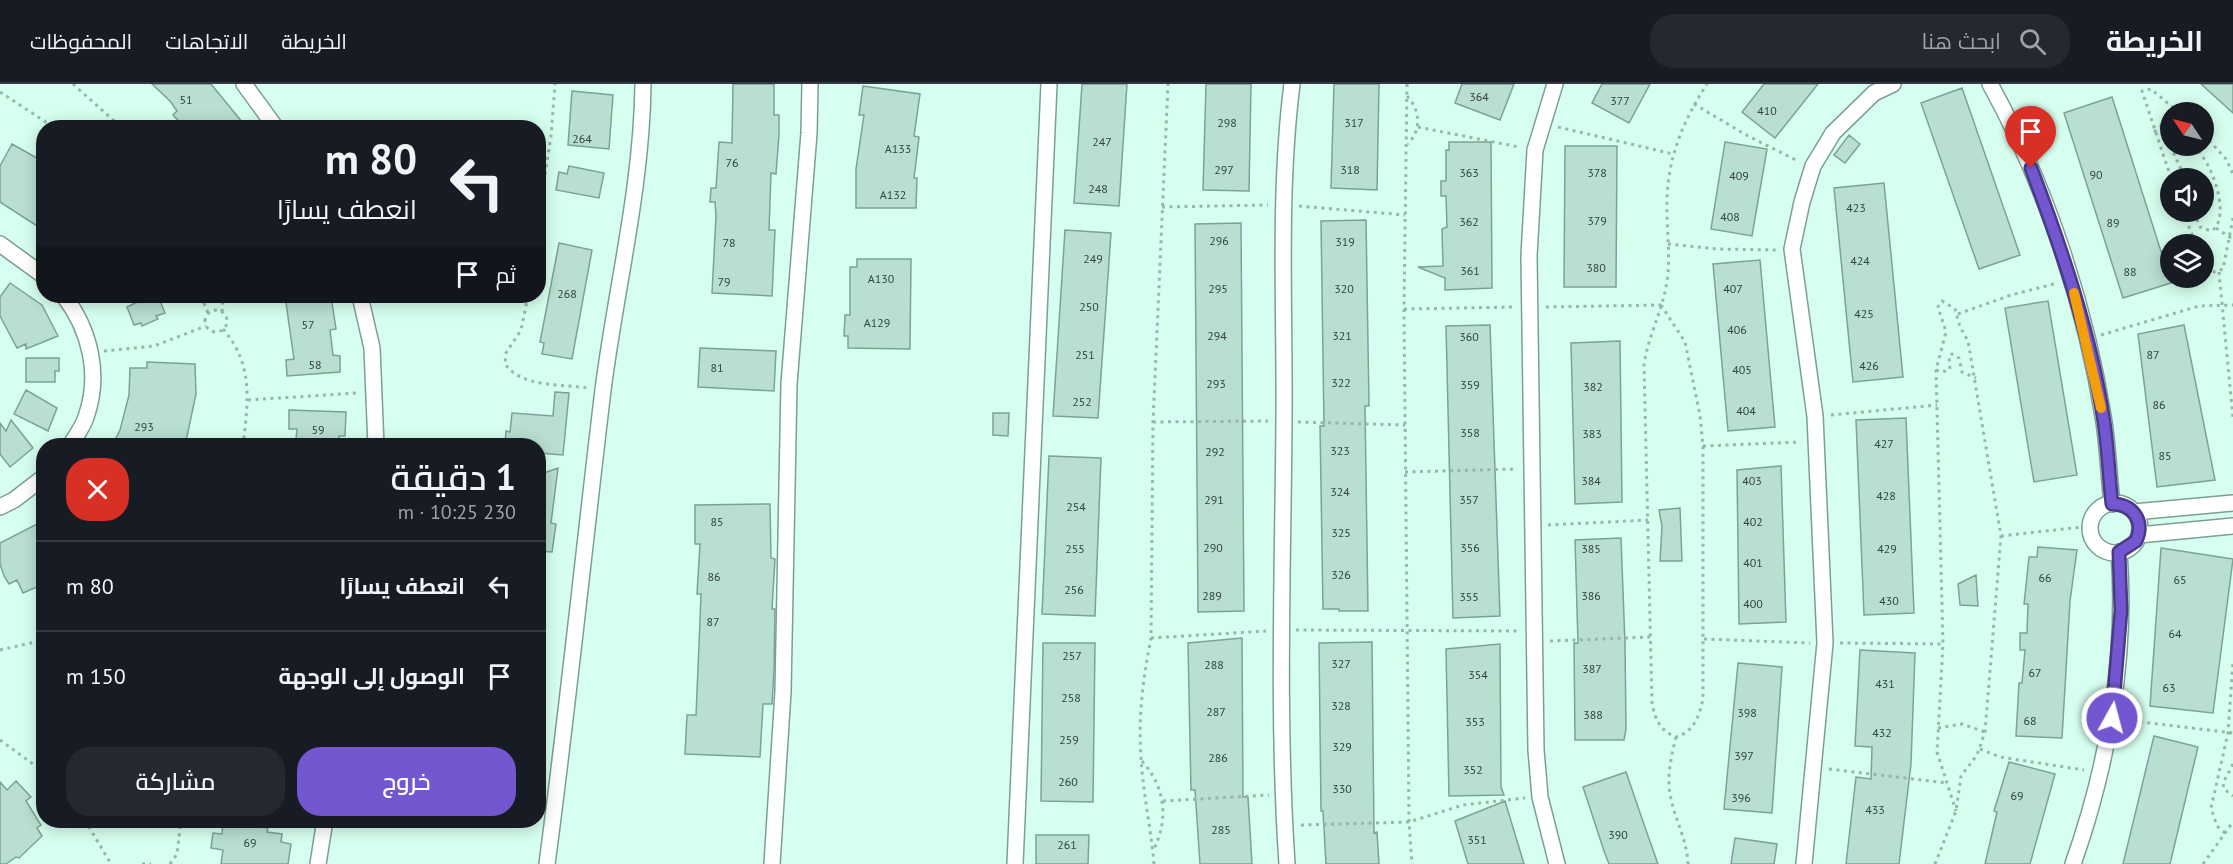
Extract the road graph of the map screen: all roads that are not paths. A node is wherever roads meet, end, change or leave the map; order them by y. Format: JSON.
{"nodes":[{"id":1,"x":244,"y":84,"type":"edge"},
{"id":2,"x":643,"y":84,"type":"edge"},
{"id":3,"x":810,"y":84,"type":"edge"},
{"id":4,"x":1049,"y":84,"type":"edge"},
{"id":5,"x":1292,"y":84,"type":"edge"},
{"id":6,"x":1555,"y":84,"type":"edge"},
{"id":7,"x":1893,"y":84,"type":"edge"},
{"id":8,"x":1990,"y":84,"type":"edge"},
{"id":9,"x":270,"y":120,"type":"edge"},
{"id":10,"x":0,"y":244,"type":"edge"},
{"id":11,"x":36,"y":270,"type":"edge"},
{"id":12,"x":69,"y":303,"type":"edge"},
{"id":13,"x":362,"y":303,"type":"edge"},
{"id":14,"x":75,"y":438,"type":"edge"},
{"id":15,"x":376,"y":438,"type":"edge"},
{"id":16,"x":36,"y":483,"type":"edge"},
{"id":17,"x":2233,"y":503,"type":"edge"},
{"id":18,"x":2112,"y":504,"type":"junction"},
{"id":19,"x":0,"y":507,"type":"edge"},
{"id":20,"x":2134,"y":512,"type":"junction"},
{"id":21,"x":2233,"y":526,"type":"edge"},
{"id":22,"x":2139,"y":535,"type":"junction"},
{"id":23,"x":2119,"y":552,"type":"junction"},
{"id":24,"x":324,"y":828,"type":"edge"},
{"id":25,"x":318,"y":864,"type":"edge"},
{"id":26,"x":547,"y":864,"type":"edge"},
{"id":27,"x":772,"y":864,"type":"edge"},
{"id":28,"x":1015,"y":864,"type":"edge"},
{"id":29,"x":1287,"y":864,"type":"edge"},
{"id":30,"x":1557,"y":864,"type":"edge"},
{"id":31,"x":1804,"y":864,"type":"edge"},
{"id":32,"x":2073,"y":864,"type":"edge"}],
"edges":[{"from":1,"to":9,"type":"street"},
{"from":2,"to":26,"type":"street"},
{"from":3,"to":27,"type":"street"},
{"from":4,"to":28,"type":"street"},
{"from":5,"to":29,"type":"street"},
{"from":6,"to":30,"type":"street"},
{"from":7,"to":31,"type":"street"},
{"from":8,"to":18,"type":"street"},
{"from":10,"to":11,"type":"street"},
{"from":12,"to":14,"type":"street"},
{"from":13,"to":15,"type":"street"},
{"from":16,"to":19,"type":"street"},
{"from":17,"to":20,"type":"street"},
{"from":18,"to":20,"type":"street"},
{"from":18,"to":23,"type":"street"},
{"from":20,"to":22,"type":"street"},
{"from":21,"to":22,"type":"street"},
{"from":22,"to":23,"type":"street"},
{"from":23,"to":32,"type":"street"},
{"from":24,"to":25,"type":"street"}]}
